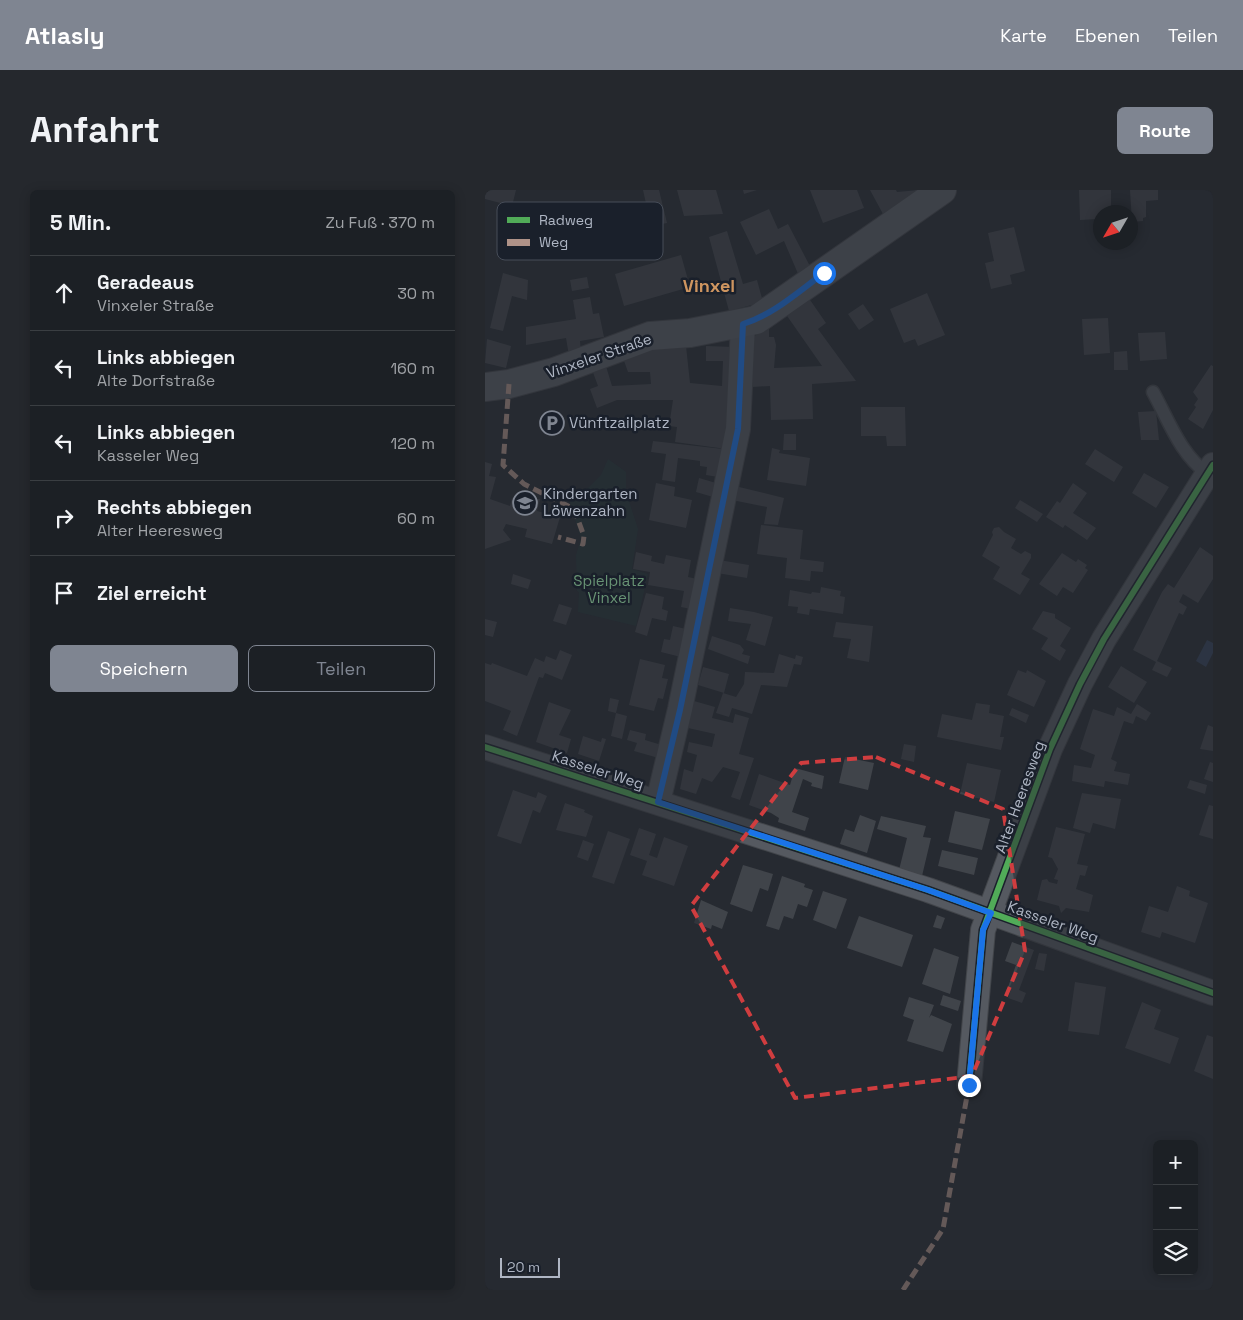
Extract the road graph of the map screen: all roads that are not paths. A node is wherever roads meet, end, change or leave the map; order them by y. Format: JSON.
{"nodes":[{"id":1,"x":941,"y":190,"type":"edge"},
{"id":2,"x":743,"y":324,"type":"junction"},
{"id":3,"x":485,"y":387,"type":"edge"},
{"id":4,"x":1153,"y":392,"type":"dead end"},
{"id":5,"x":1210,"y":469,"type":"edge"},
{"id":6,"x":485,"y":747,"type":"edge"},
{"id":7,"x":658,"y":802,"type":"junction"},
{"id":8,"x":991,"y":913,"type":"junction"},
{"id":9,"x":1212,"y":989,"type":"edge"},
{"id":10,"x":969,"y":1085,"type":"dead end"}],
"edges":[{"from":1,"to":2,"type":"main road","name":"Vinxeler Straße"},
{"from":2,"to":3,"type":"main road","name":"Vinxeler Straße"},
{"from":2,"to":7,"type":"street"},
{"from":4,"to":5,"type":"lane"},
{"from":5,"to":8,"type":"street","name":"Alter Heeresweg"},
{"from":6,"to":7,"type":"street","name":"Kasseler Weg"},
{"from":7,"to":8,"type":"street","name":"Kasseler Weg"},
{"from":8,"to":9,"type":"street","name":"Kasseler Weg"},
{"from":8,"to":10,"type":"street","name":"Alter Heeresweg"}]}
